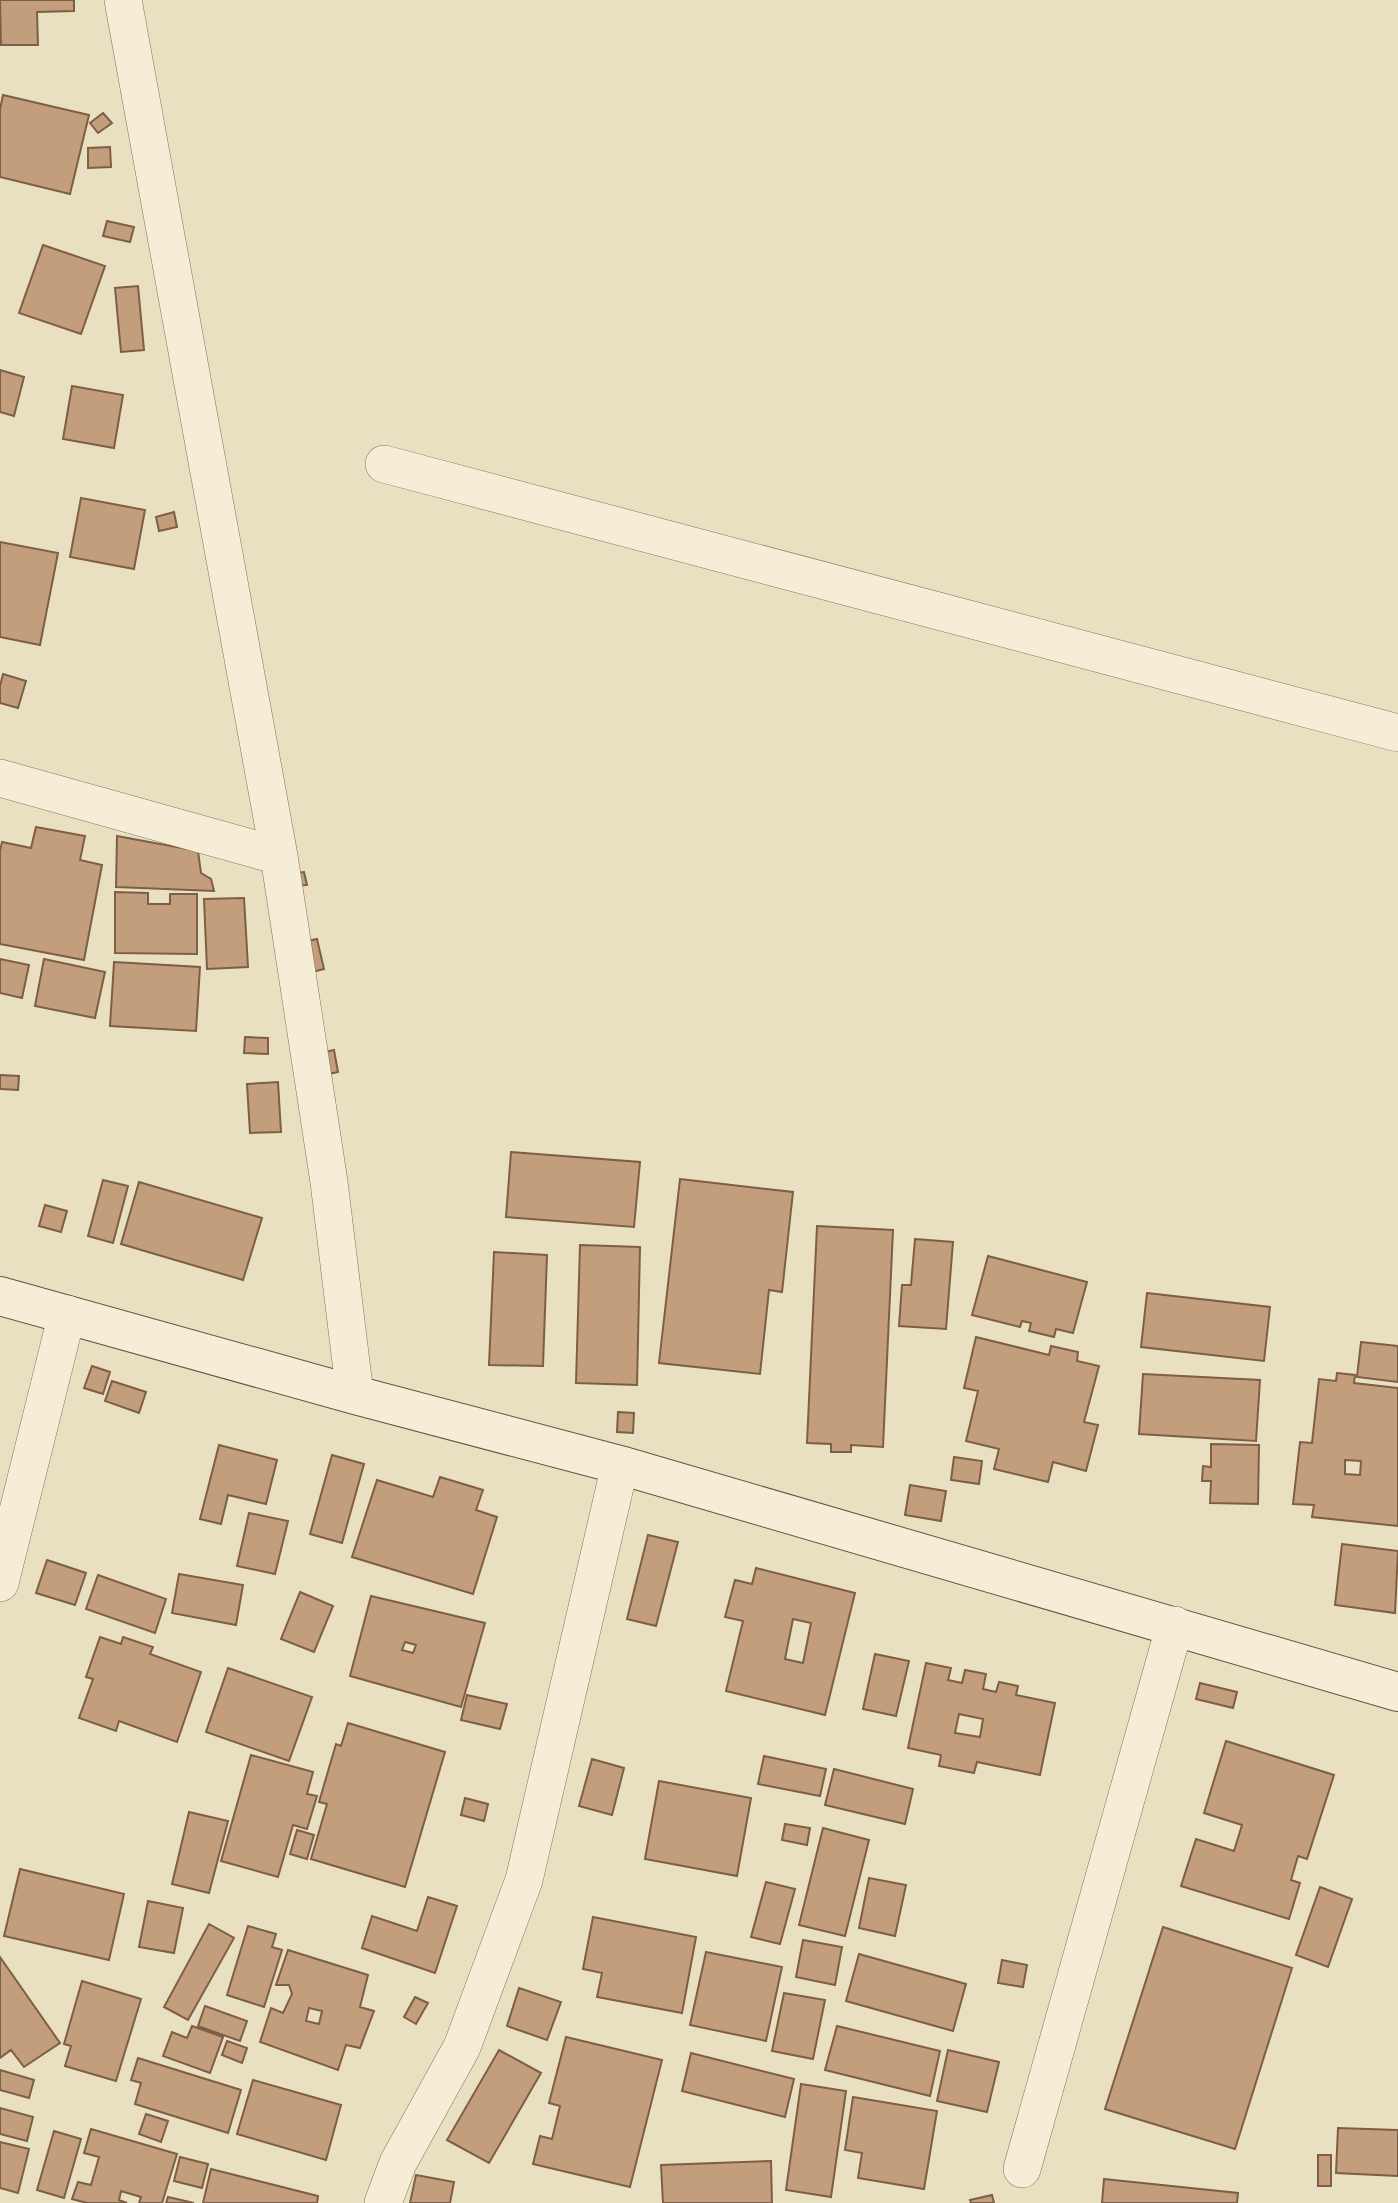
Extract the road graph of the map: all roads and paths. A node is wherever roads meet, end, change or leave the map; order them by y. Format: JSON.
{"nodes":[{"id":1,"x":123,"y":0,"type":"edge"},
{"id":2,"x":384,"y":464,"type":"dead end"},
{"id":3,"x":1398,"y":733,"type":"edge"},
{"id":4,"x":0,"y":778,"type":"edge"},
{"id":5,"x":279,"y":856,"type":"junction"},
{"id":6,"x":0,"y":1296,"type":"edge"},
{"id":7,"x":67,"y":1314,"type":"junction"},
{"id":8,"x":355,"y":1395,"type":"junction"},
{"id":9,"x":620,"y":1465,"type":"junction"},
{"id":10,"x":0,"y":1583,"type":"edge"},
{"id":11,"x":1175,"y":1625,"type":"junction"},
{"id":12,"x":1398,"y":1692,"type":"edge"},
{"id":13,"x":1023,"y":2169,"type":"dead end"},
{"id":14,"x":383,"y":2203,"type":"edge"}],
"edges":[{"from":1,"to":5,"type":"street"},
{"from":2,"to":3,"type":"street"},
{"from":4,"to":5,"type":"street"},
{"from":5,"to":8,"type":"street"},
{"from":6,"to":7,"type":"street"},
{"from":7,"to":8,"type":"street"},
{"from":7,"to":10,"type":"street"},
{"from":8,"to":9,"type":"street"},
{"from":9,"to":11,"type":"street"},
{"from":9,"to":14,"type":"street"},
{"from":11,"to":12,"type":"street"},
{"from":11,"to":13,"type":"street"}]}
